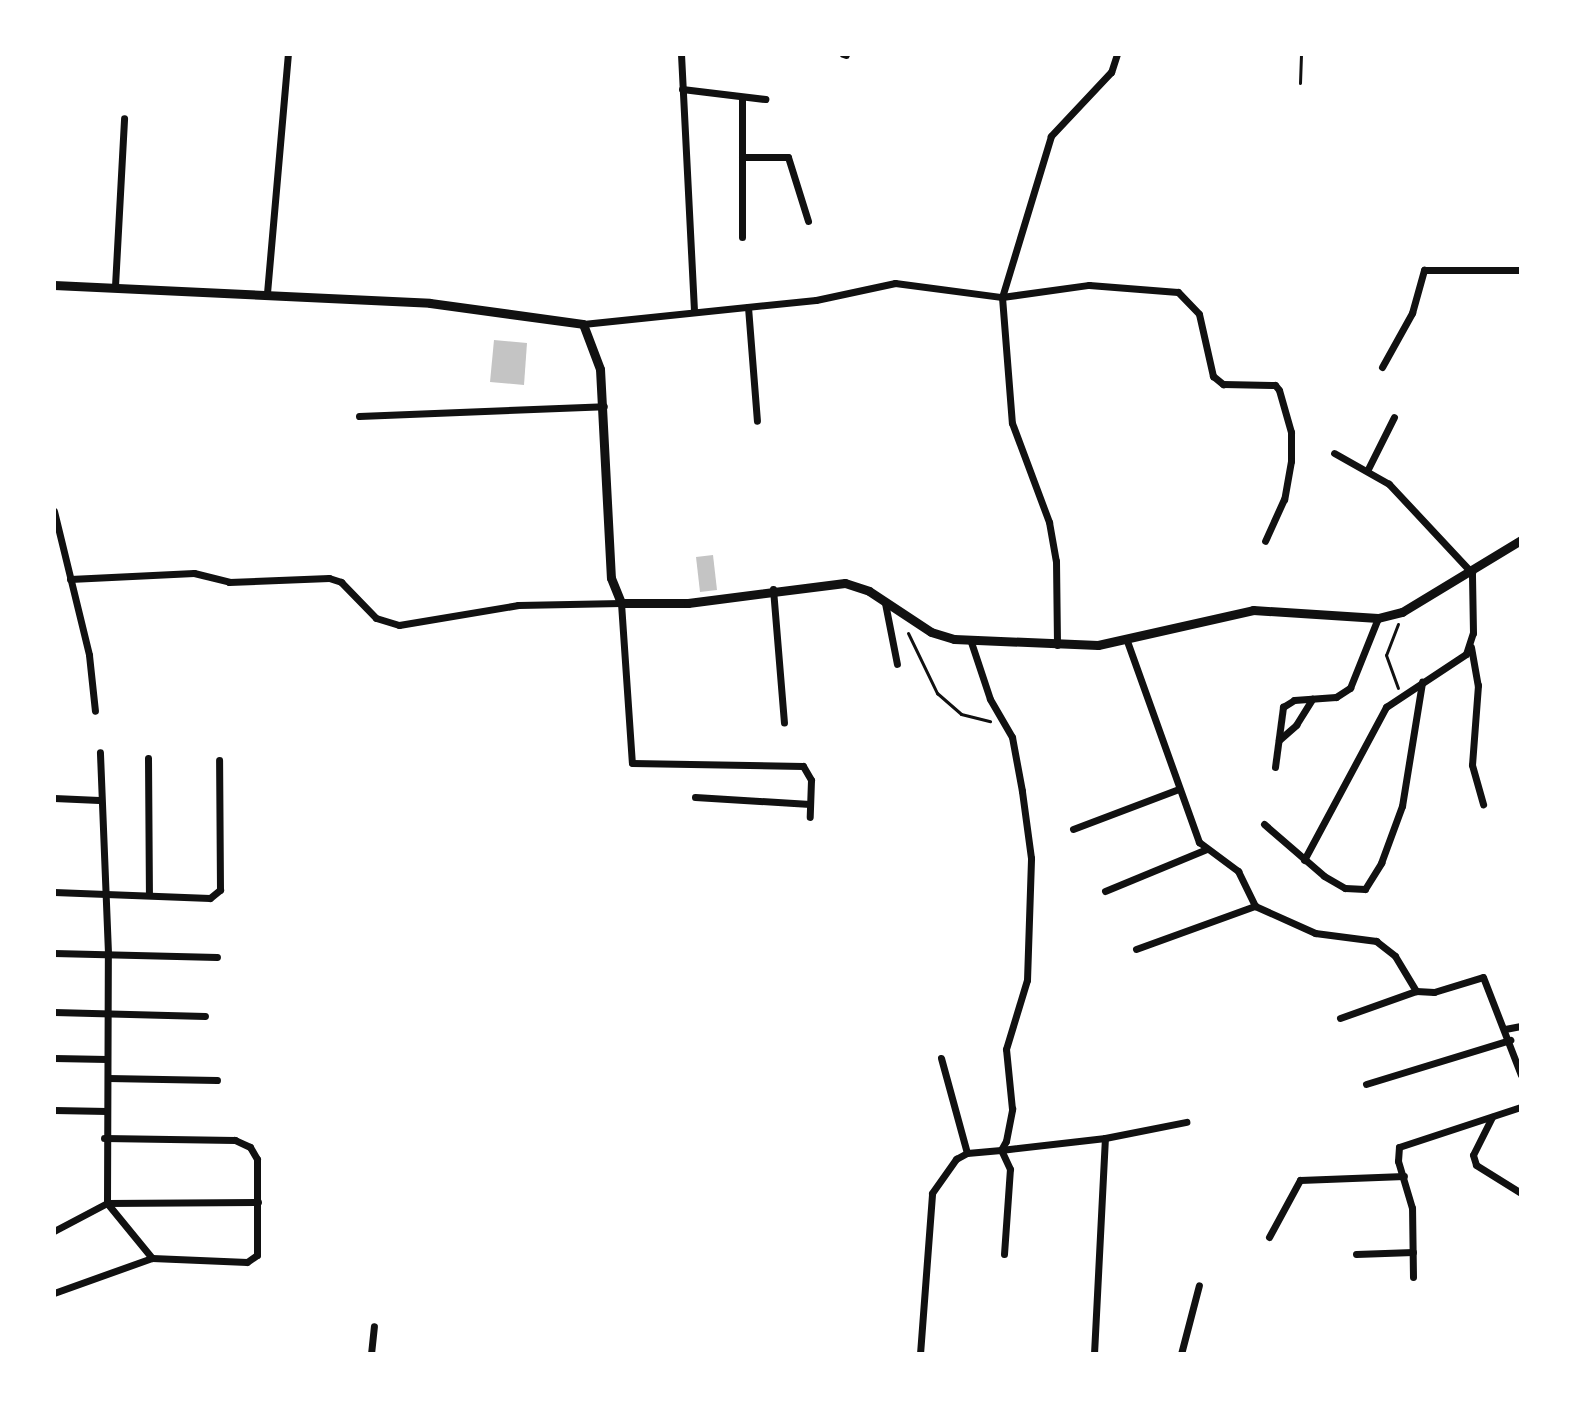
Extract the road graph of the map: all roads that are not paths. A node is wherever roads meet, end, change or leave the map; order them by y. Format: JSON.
{"nodes":[{"id":1,"x":288,"y":54,"type":"edge"},
{"id":2,"x":681,"y":54,"type":"edge"},
{"id":3,"x":1117,"y":54,"type":"edge"},
{"id":4,"x":682,"y":89,"type":"junction"},
{"id":5,"x":742,"y":97,"type":"junction"},
{"id":6,"x":765,"y":99,"type":"dead end"},
{"id":7,"x":124,"y":118,"type":"dead end"},
{"id":8,"x":742,"y":157,"type":"junction"},
{"id":9,"x":808,"y":221,"type":"dead end"},
{"id":10,"x":742,"y":237,"type":"dead end"},
{"id":11,"x":1521,"y":270,"type":"edge"},
{"id":12,"x":54,"y":285,"type":"edge"},
{"id":13,"x":115,"y":286,"type":"junction"},
{"id":14,"x":267,"y":293,"type":"junction"},
{"id":15,"x":1002,"y":297,"type":"junction"},
{"id":16,"x":748,"y":307,"type":"junction"},
{"id":17,"x":694,"y":312,"type":"junction"},
{"id":18,"x":583,"y":324,"type":"junction"},
{"id":19,"x":1382,"y":367,"type":"dead end"},
{"id":20,"x":604,"y":406,"type":"junction"},
{"id":21,"x":359,"y":416,"type":"dead end"},
{"id":22,"x":1394,"y":417,"type":"dead end"},
{"id":23,"x":757,"y":421,"type":"dead end"},
{"id":24,"x":1334,"y":453,"type":"dead end"},
{"id":25,"x":1368,"y":469,"type":"junction"},
{"id":26,"x":54,"y":511,"type":"edge"},
{"id":27,"x":1521,"y":540,"type":"edge"},
{"id":28,"x":1265,"y":541,"type":"dead end"},
{"id":29,"x":1472,"y":573,"type":"junction"},
{"id":30,"x":70,"y":579,"type":"junction"},
{"id":31,"x":773,"y":589,"type":"junction"},
{"id":32,"x":621,"y":603,"type":"junction"},
{"id":33,"x":885,"y":603,"type":"junction"},
{"id":34,"x":1378,"y":618,"type":"junction"},
{"id":35,"x":1127,"y":641,"type":"junction"},
{"id":36,"x":971,"y":642,"type":"junction"},
{"id":37,"x":1057,"y":645,"type":"junction"},
{"id":38,"x":1471,"y":647,"type":"junction"},
{"id":39,"x":897,"y":664,"type":"dead end"},
{"id":40,"x":1422,"y":682,"type":"junction"},
{"id":41,"x":1312,"y":699,"type":"junction"},
{"id":42,"x":95,"y":711,"type":"dead end"},
{"id":43,"x":784,"y":723,"type":"dead end"},
{"id":44,"x":1279,"y":740,"type":"junction"},
{"id":45,"x":100,"y":752,"type":"dead end"},
{"id":46,"x":148,"y":758,"type":"dead end"},
{"id":47,"x":219,"y":760,"type":"dead end"},
{"id":48,"x":1275,"y":767,"type":"dead end"},
{"id":49,"x":1179,"y":789,"type":"junction"},
{"id":50,"x":695,"y":797,"type":"dead end"},
{"id":51,"x":54,"y":798,"type":"edge"},
{"id":52,"x":99,"y":800,"type":"junction"},
{"id":53,"x":810,"y":804,"type":"junction"},
{"id":54,"x":1483,"y":804,"type":"dead end"},
{"id":55,"x":810,"y":817,"type":"dead end"},
{"id":56,"x":1264,"y":824,"type":"dead end"},
{"id":57,"x":1073,"y":829,"type":"dead end"},
{"id":58,"x":1207,"y":849,"type":"junction"},
{"id":59,"x":1304,"y":860,"type":"junction"},
{"id":60,"x":1105,"y":891,"type":"dead end"},
{"id":61,"x":54,"y":892,"type":"edge"},
{"id":62,"x":104,"y":893,"type":"junction"},
{"id":63,"x":149,"y":895,"type":"junction"},
{"id":64,"x":1255,"y":906,"type":"junction"},
{"id":65,"x":1136,"y":949,"type":"dead end"},
{"id":66,"x":54,"y":953,"type":"edge"},
{"id":67,"x":108,"y":953,"type":"junction"},
{"id":68,"x":217,"y":957,"type":"dead end"},
{"id":69,"x":1416,"y":991,"type":"junction"},
{"id":70,"x":54,"y":1012,"type":"edge"},
{"id":71,"x":108,"y":1013,"type":"junction"},
{"id":72,"x":205,"y":1016,"type":"dead end"},
{"id":73,"x":1340,"y":1018,"type":"dead end"},
{"id":74,"x":1518,"y":1027,"type":"edge"},
{"id":75,"x":1505,"y":1029,"type":"junction"},
{"id":76,"x":1510,"y":1040,"type":"junction"},
{"id":77,"x":54,"y":1058,"type":"edge"},
{"id":78,"x":941,"y":1058,"type":"dead end"},
{"id":79,"x":107,"y":1059,"type":"junction"},
{"id":80,"x":1521,"y":1075,"type":"edge"},
{"id":81,"x":108,"y":1078,"type":"junction"},
{"id":82,"x":217,"y":1080,"type":"dead end"},
{"id":83,"x":1366,"y":1084,"type":"dead end"},
{"id":84,"x":1521,"y":1107,"type":"edge"},
{"id":85,"x":54,"y":1110,"type":"edge"},
{"id":86,"x":107,"y":1111,"type":"junction"},
{"id":87,"x":1493,"y":1116,"type":"junction"},
{"id":88,"x":1186,"y":1122,"type":"dead end"},
{"id":89,"x":104,"y":1138,"type":"junction"},
{"id":90,"x":1105,"y":1138,"type":"junction"},
{"id":91,"x":1001,"y":1150,"type":"junction"},
{"id":92,"x":967,"y":1153,"type":"junction"},
{"id":93,"x":1404,"y":1176,"type":"junction"},
{"id":94,"x":1521,"y":1193,"type":"edge"},
{"id":95,"x":258,"y":1202,"type":"junction"},
{"id":96,"x":107,"y":1203,"type":"junction"},
{"id":97,"x":54,"y":1231,"type":"edge"},
{"id":98,"x":1269,"y":1237,"type":"dead end"},
{"id":99,"x":1413,"y":1252,"type":"junction"},
{"id":100,"x":1004,"y":1254,"type":"dead end"},
{"id":101,"x":1356,"y":1254,"type":"dead end"},
{"id":102,"x":152,"y":1258,"type":"junction"},
{"id":103,"x":1413,"y":1277,"type":"dead end"},
{"id":104,"x":1199,"y":1285,"type":"dead end"},
{"id":105,"x":54,"y":1293,"type":"edge"},
{"id":106,"x":374,"y":1326,"type":"dead end"},
{"id":107,"x":371,"y":1354,"type":"edge"},
{"id":108,"x":920,"y":1354,"type":"edge"},
{"id":109,"x":1094,"y":1354,"type":"edge"},
{"id":110,"x":1181,"y":1354,"type":"edge"}],
"edges":[{"from":1,"to":14,"type":"street"},
{"from":2,"to":4,"type":"street"},
{"from":3,"to":15,"type":"street"},
{"from":4,"to":5,"type":"street"},
{"from":4,"to":17,"type":"street"},
{"from":5,"to":6,"type":"street"},
{"from":5,"to":8,"type":"street"},
{"from":7,"to":13,"type":"street"},
{"from":8,"to":9,"type":"street"},
{"from":8,"to":10,"type":"street"},
{"from":11,"to":19,"type":"street"},
{"from":12,"to":13,"type":"street"},
{"from":13,"to":14,"type":"street"},
{"from":14,"to":18,"type":"street"},
{"from":15,"to":16,"type":"street"},
{"from":15,"to":28,"type":"street"},
{"from":15,"to":37,"type":"street"},
{"from":16,"to":17,"type":"street"},
{"from":16,"to":23,"type":"street"},
{"from":17,"to":18,"type":"street"},
{"from":18,"to":20,"type":"street"},
{"from":20,"to":21,"type":"street"},
{"from":20,"to":32,"type":"street"},
{"from":22,"to":25,"type":"street"},
{"from":24,"to":25,"type":"street"},
{"from":25,"to":29,"type":"street"},
{"from":26,"to":30,"type":"street"},
{"from":27,"to":29,"type":"street"},
{"from":29,"to":34,"type":"street"},
{"from":29,"to":38,"type":"street"},
{"from":30,"to":32,"type":"street"},
{"from":30,"to":42,"type":"street"},
{"from":31,"to":32,"type":"street"},
{"from":31,"to":33,"type":"street"},
{"from":31,"to":43,"type":"street"},
{"from":32,"to":53,"type":"street"},
{"from":33,"to":36,"type":"street"},
{"from":33,"to":39,"type":"street"},
{"from":34,"to":35,"type":"street"},
{"from":34,"to":41,"type":"street"},
{"from":35,"to":37,"type":"street"},
{"from":35,"to":49,"type":"street"},
{"from":36,"to":37,"type":"street"},
{"from":36,"to":91,"type":"street"},
{"from":38,"to":40,"type":"street"},
{"from":38,"to":54,"type":"street"},
{"from":40,"to":59,"type":"street"},
{"from":40,"to":59,"type":"street"},
{"from":41,"to":44,"type":"street"},
{"from":41,"to":44,"type":"street"},
{"from":44,"to":48,"type":"street"},
{"from":45,"to":52,"type":"street"},
{"from":46,"to":63,"type":"street"},
{"from":47,"to":63,"type":"street"},
{"from":49,"to":57,"type":"street"},
{"from":49,"to":58,"type":"street"},
{"from":50,"to":53,"type":"street"},
{"from":51,"to":52,"type":"street"},
{"from":52,"to":62,"type":"street"},
{"from":53,"to":55,"type":"street"},
{"from":56,"to":59,"type":"street"},
{"from":58,"to":60,"type":"street"},
{"from":58,"to":64,"type":"street"},
{"from":61,"to":62,"type":"street"},
{"from":62,"to":63,"type":"street"},
{"from":62,"to":67,"type":"street"},
{"from":64,"to":65,"type":"street"},
{"from":64,"to":69,"type":"street"},
{"from":66,"to":67,"type":"street"},
{"from":67,"to":68,"type":"street"},
{"from":67,"to":71,"type":"street"},
{"from":69,"to":73,"type":"street"},
{"from":69,"to":75,"type":"street"},
{"from":70,"to":71,"type":"street"},
{"from":71,"to":72,"type":"street"},
{"from":71,"to":79,"type":"street"},
{"from":74,"to":75,"type":"street"},
{"from":75,"to":76,"type":"street"},
{"from":76,"to":80,"type":"street"},
{"from":76,"to":83,"type":"street"},
{"from":77,"to":79,"type":"street"},
{"from":78,"to":92,"type":"street"},
{"from":79,"to":81,"type":"street"},
{"from":81,"to":82,"type":"street"},
{"from":81,"to":86,"type":"street"},
{"from":84,"to":87,"type":"street"},
{"from":85,"to":86,"type":"street"},
{"from":86,"to":89,"type":"street"},
{"from":87,"to":93,"type":"street"},
{"from":87,"to":94,"type":"street"},
{"from":88,"to":90,"type":"street"},
{"from":89,"to":95,"type":"street"},
{"from":89,"to":96,"type":"street"},
{"from":90,"to":91,"type":"street"},
{"from":90,"to":109,"type":"street"},
{"from":91,"to":92,"type":"street"},
{"from":91,"to":100,"type":"street"},
{"from":92,"to":108,"type":"street"},
{"from":93,"to":98,"type":"street"},
{"from":93,"to":99,"type":"street"},
{"from":95,"to":96,"type":"street"},
{"from":95,"to":102,"type":"street"},
{"from":96,"to":97,"type":"street"},
{"from":96,"to":102,"type":"street"},
{"from":99,"to":101,"type":"street"},
{"from":99,"to":103,"type":"street"},
{"from":102,"to":105,"type":"street"},
{"from":104,"to":110,"type":"street"},
{"from":106,"to":107,"type":"street"}]}
